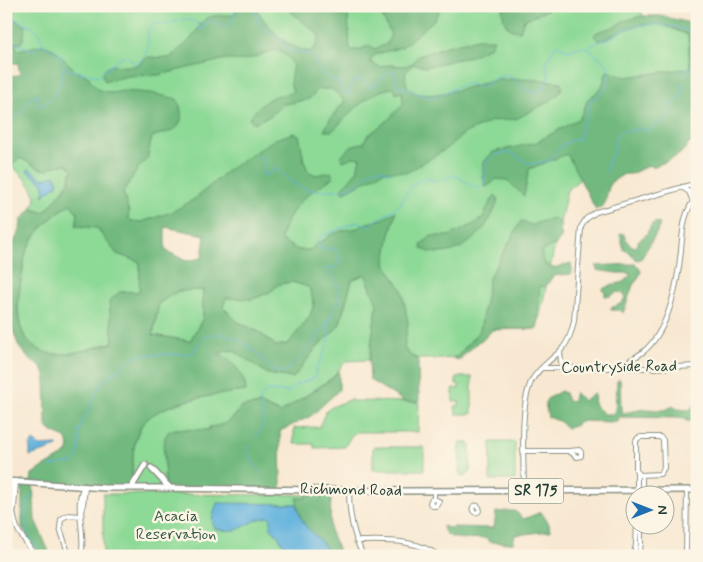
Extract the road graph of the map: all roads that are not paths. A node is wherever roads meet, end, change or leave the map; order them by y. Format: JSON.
{"nodes":[{"id":1,"x":697,"y":183,"type":"edge"},
{"id":2,"x":682,"y":187,"type":"junction"},
{"id":3,"x":697,"y":196,"type":"edge"},
{"id":4,"x":693,"y":201,"type":"junction"},
{"id":5,"x":560,"y":351,"type":"junction"},
{"id":6,"x":697,"y":366,"type":"edge"},
{"id":7,"x":542,"y":368,"type":"junction"},
{"id":8,"x":567,"y":368,"type":"junction"},
{"id":9,"x":616,"y":368,"type":"junction"},
{"id":10,"x":524,"y":451,"type":"junction"},
{"id":11,"x":569,"y":451,"type":"dead end"},
{"id":12,"x":637,"y":472,"type":"junction"},
{"id":13,"x":642,"y":475,"type":"junction"},
{"id":14,"x":11,"y":481,"type":"edge"},
{"id":15,"x":639,"y":484,"type":"edge"},
{"id":16,"x":641,"y":484,"type":"edge"},
{"id":17,"x":84,"y":486,"type":"junction"},
{"id":18,"x":131,"y":488,"type":"junction"},
{"id":19,"x":170,"y":488,"type":"junction"},
{"id":20,"x":349,"y":490,"type":"junction"},
{"id":21,"x":676,"y":490,"type":"edge"},
{"id":22,"x":687,"y":490,"type":"junction"},
{"id":23,"x":697,"y":490,"type":"edge"},
{"id":24,"x":434,"y":491,"type":"junction"},
{"id":25,"x":524,"y":491,"type":"junction"},
{"id":26,"x":626,"y":492,"type":"edge"},
{"id":27,"x":434,"y":499,"type":"dead end"},
{"id":28,"x":81,"y":516,"type":"junction"},
{"id":29,"x":637,"y":534,"type":"edge"},
{"id":30,"x":641,"y":534,"type":"edge"},
{"id":31,"x":356,"y":541,"type":"junction"},
{"id":32,"x":35,"y":556,"type":"edge"},
{"id":33,"x":69,"y":556,"type":"edge"},
{"id":34,"x":81,"y":556,"type":"edge"},
{"id":35,"x":363,"y":556,"type":"edge"},
{"id":36,"x":439,"y":556,"type":"edge"},
{"id":37,"x":632,"y":556,"type":"edge"},
{"id":38,"x":638,"y":556,"type":"edge"},
{"id":39,"x":686,"y":556,"type":"edge"}],
"edges":[{"from":1,"to":2,"type":"street"},
{"from":2,"to":4,"type":"street"},
{"from":2,"to":5,"type":"street"},
{"from":3,"to":4,"type":"street"},
{"from":4,"to":9,"type":"street"},
{"from":5,"to":7,"type":"street"},
{"from":5,"to":8,"type":"street"},
{"from":6,"to":9,"type":"street","name":"Countryside Road"},
{"from":7,"to":8,"type":"street","name":"Countryside Road"},
{"from":7,"to":10,"type":"street"},
{"from":8,"to":9,"type":"street","name":"Countryside Road"},
{"from":10,"to":11,"type":"street"},
{"from":10,"to":25,"type":"street"},
{"from":12,"to":13,"type":"street"},
{"from":12,"to":13,"type":"street"},
{"from":12,"to":15,"type":"street"},
{"from":13,"to":16,"type":"street"},
{"from":14,"to":17,"type":"main road","name":"Richmond Road","number":"SR 175"},
{"from":14,"to":32,"type":"street"},
{"from":17,"to":18,"type":"main road","name":"Richmond Road","number":"SR 175"},
{"from":17,"to":28,"type":"street"},
{"from":18,"to":19,"type":"main road","name":"Richmond Road","number":"SR 175"},
{"from":18,"to":19,"type":"main road"},
{"from":19,"to":20,"type":"main road","name":"Richmond Road","number":"SR 175"},
{"from":20,"to":24,"type":"main road","name":"Richmond Road","number":"SR 175"},
{"from":20,"to":31,"type":"street"},
{"from":21,"to":22,"type":"main road","name":"Richmond Road","number":"SR 175"},
{"from":22,"to":23,"type":"main road","name":"Richmond Road","number":"SR 175"},
{"from":22,"to":39,"type":"street"},
{"from":24,"to":25,"type":"main road","name":"Richmond Road","number":"SR 175"},
{"from":24,"to":27,"type":"street"},
{"from":25,"to":26,"type":"main road","name":"Richmond Road","number":"SR 175"},
{"from":28,"to":33,"type":"street"},
{"from":28,"to":34,"type":"street"},
{"from":29,"to":37,"type":"street"},
{"from":30,"to":38,"type":"street"},
{"from":31,"to":35,"type":"street"},
{"from":31,"to":36,"type":"street"}]}
